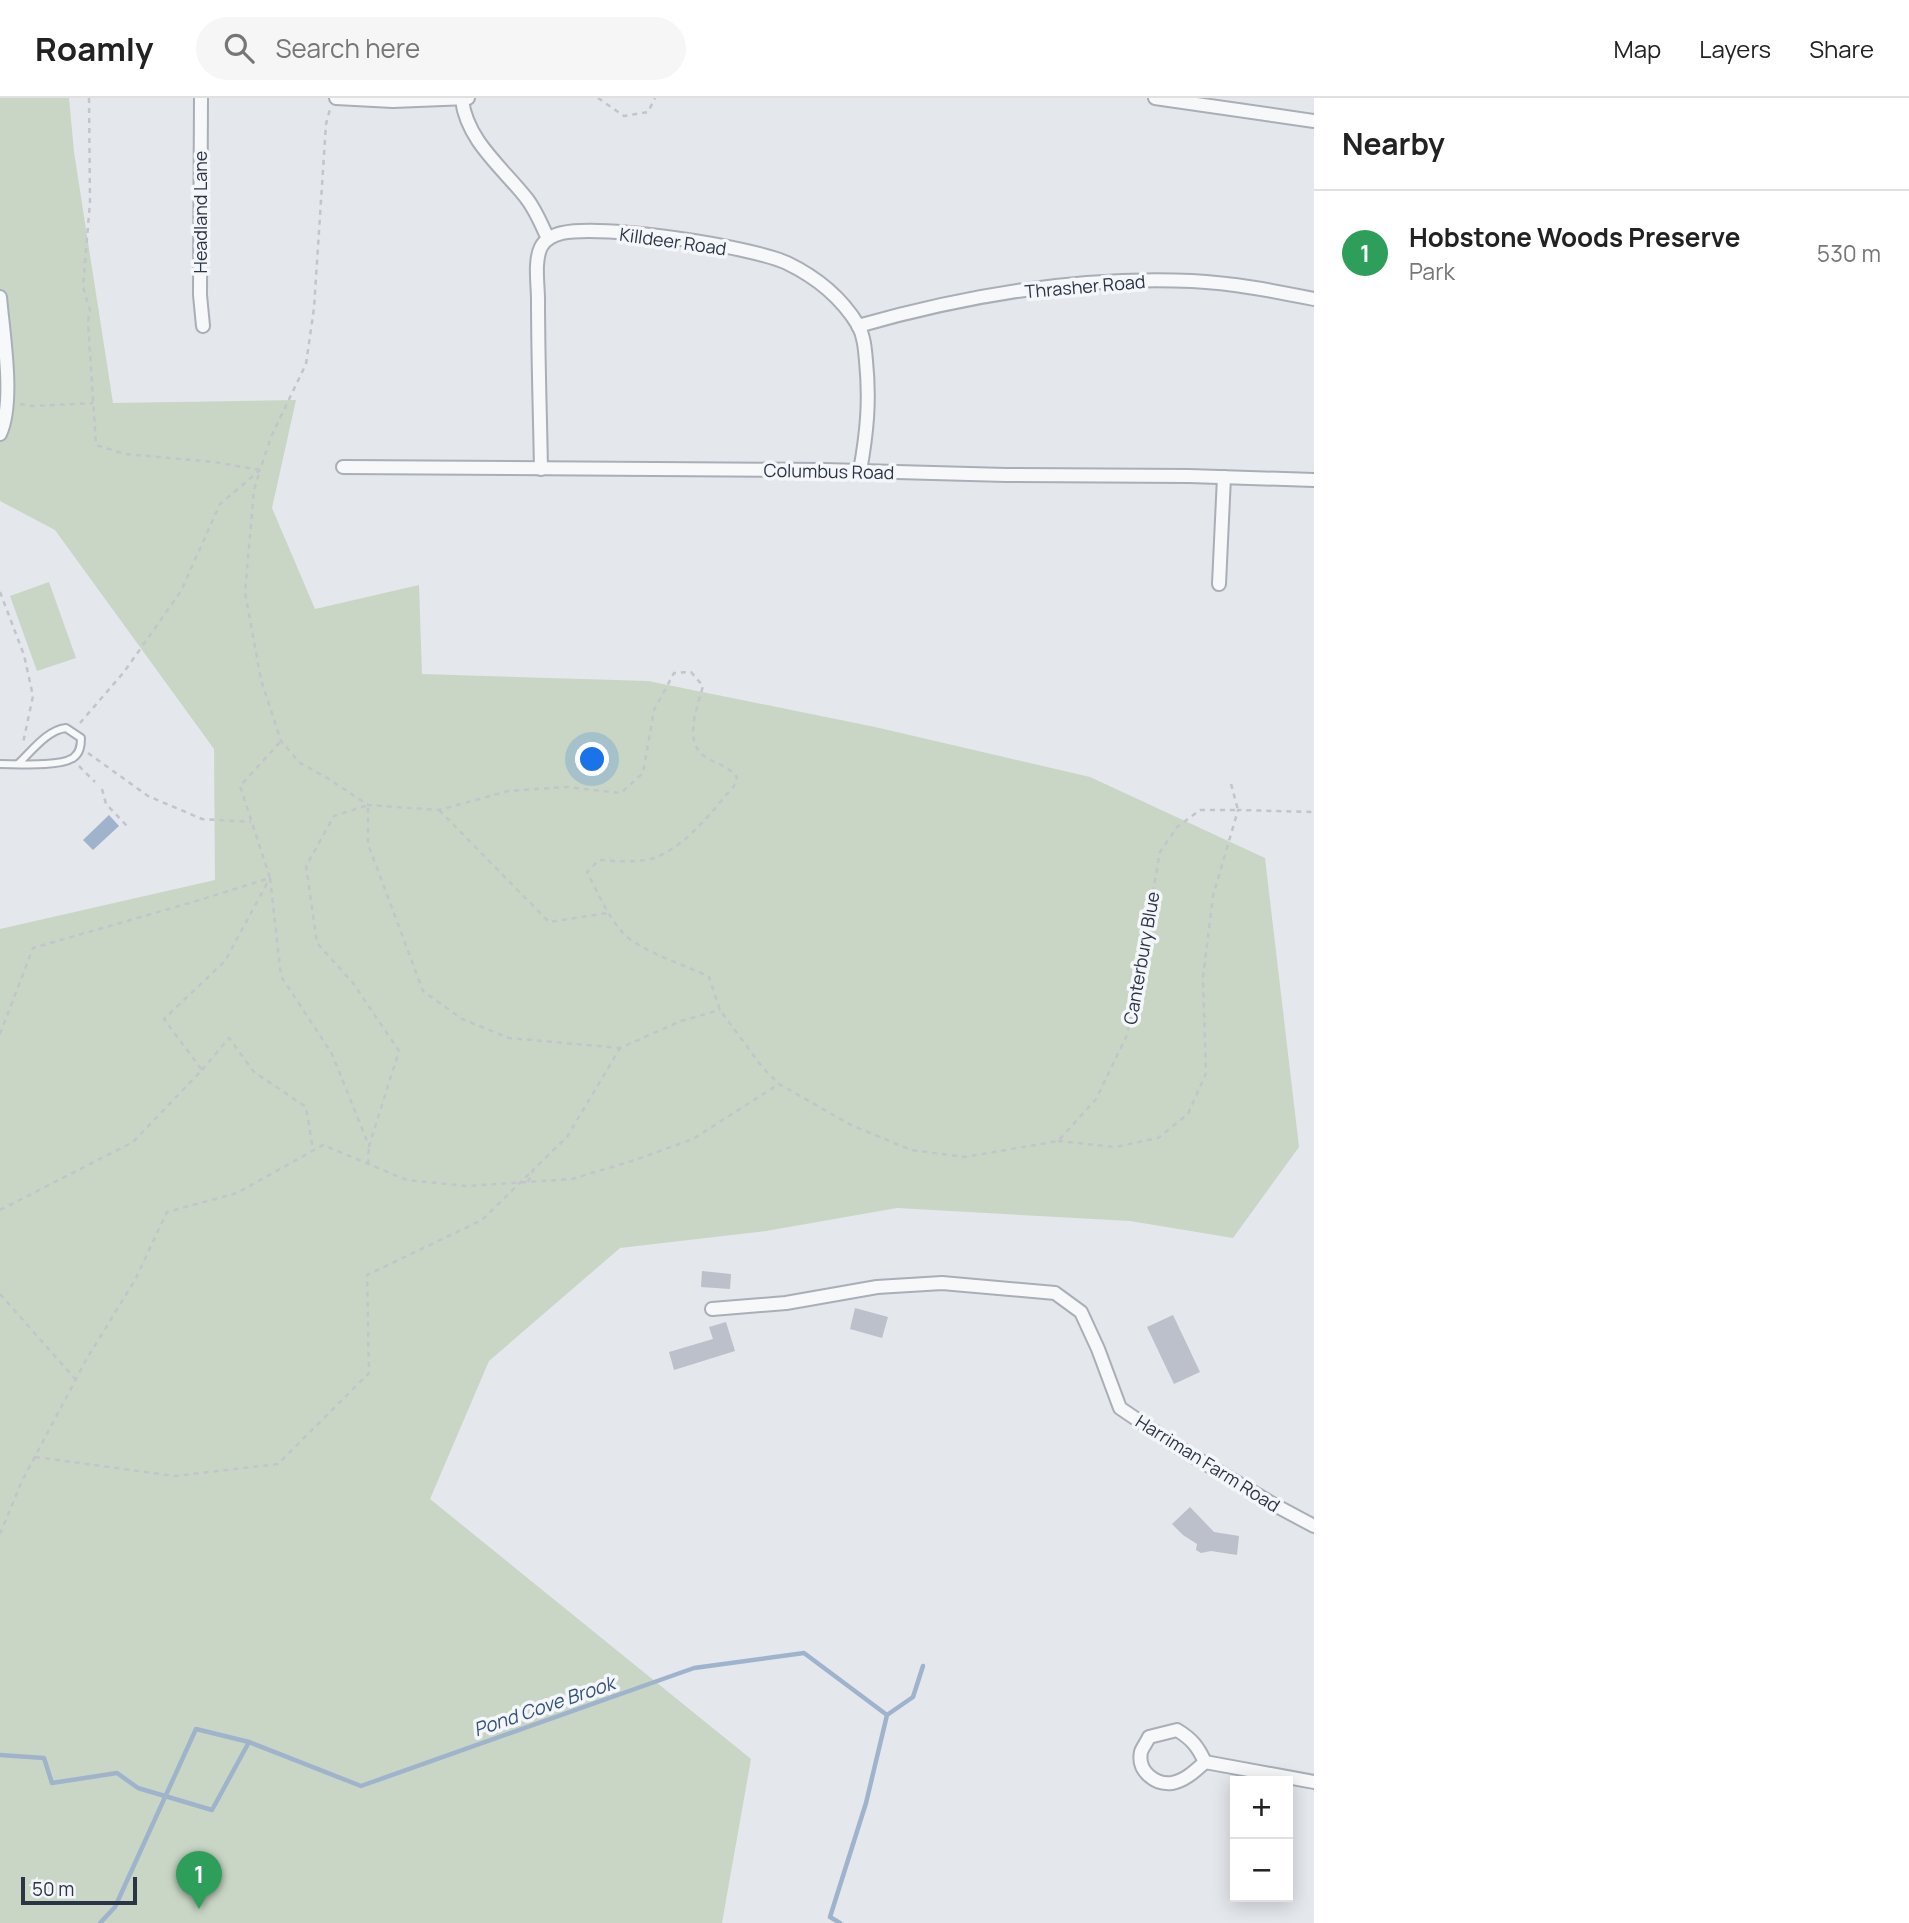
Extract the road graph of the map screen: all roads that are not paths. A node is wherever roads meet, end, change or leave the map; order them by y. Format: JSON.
{"nodes":[{"id":1,"x":201,"y":98,"type":"edge"},
{"id":2,"x":334,"y":98,"type":"edge"},
{"id":3,"x":1155,"y":98,"type":"edge"},
{"id":4,"x":465,"y":99,"type":"edge"},
{"id":5,"x":1314,"y":121,"type":"edge"},
{"id":6,"x":548,"y":239,"type":"junction"},
{"id":7,"x":0,"y":297,"type":"edge"},
{"id":8,"x":1314,"y":299,"type":"edge"},
{"id":9,"x":203,"y":326,"type":"dead end"},
{"id":10,"x":858,"y":326,"type":"junction"},
{"id":11,"x":0,"y":434,"type":"edge"},
{"id":12,"x":343,"y":467,"type":"dead end"},
{"id":13,"x":541,"y":469,"type":"junction"},
{"id":14,"x":860,"y":471,"type":"junction"},
{"id":15,"x":1224,"y":477,"type":"junction"},
{"id":16,"x":1314,"y":481,"type":"edge"},
{"id":17,"x":1219,"y":584,"type":"dead end"},
{"id":18,"x":0,"y":764,"type":"edge"},
{"id":19,"x":18,"y":764,"type":"junction"},
{"id":20,"x":712,"y":1309,"type":"dead end"},
{"id":21,"x":1314,"y":1526,"type":"edge"},
{"id":22,"x":1205,"y":1762,"type":"junction"},
{"id":23,"x":1314,"y":1782,"type":"edge"}],
"edges":[{"from":1,"to":9,"type":"street","name":"Headland Lane"},
{"from":2,"to":4,"type":"street"},
{"from":3,"to":5,"type":"street"},
{"from":4,"to":6,"type":"street"},
{"from":6,"to":10,"type":"street","name":"Killdeer Road"},
{"from":6,"to":13,"type":"street"},
{"from":7,"to":11,"type":"street"},
{"from":8,"to":10,"type":"street","name":"Thrasher Road"},
{"from":10,"to":14,"type":"street","name":"Killdeer Road"},
{"from":12,"to":13,"type":"street","name":"Columbus Road"},
{"from":13,"to":14,"type":"street","name":"Columbus Road"},
{"from":14,"to":15,"type":"street","name":"Columbus Road"},
{"from":15,"to":16,"type":"street","name":"Columbus Road"},
{"from":15,"to":17,"type":"street"},
{"from":18,"to":19,"type":"lane"},
{"from":19,"to":19,"type":"lane"},
{"from":20,"to":21,"type":"street","name":"Harriman Farm Road"},
{"from":22,"to":22,"type":"street"},
{"from":22,"to":23,"type":"street"}]}
